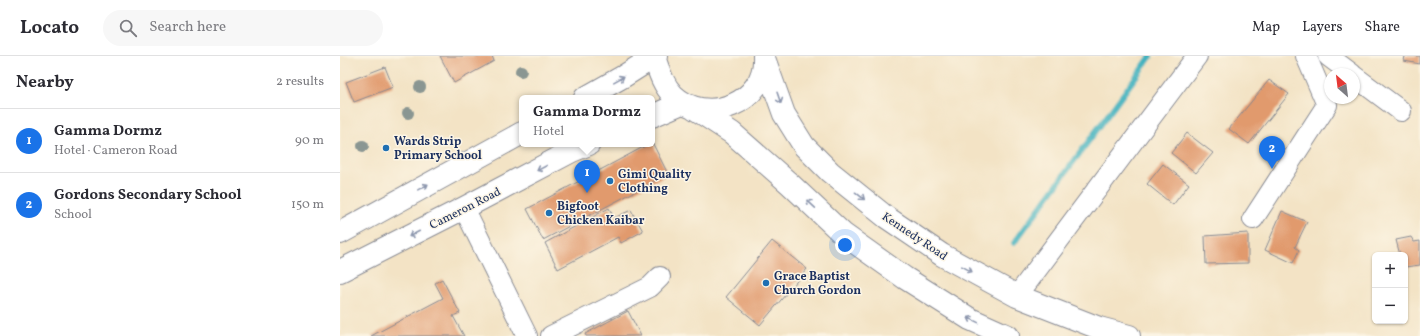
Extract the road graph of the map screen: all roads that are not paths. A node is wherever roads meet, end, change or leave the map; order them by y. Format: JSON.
{"nodes":[{"id":1,"x":655,"y":56,"type":"edge"},
{"id":2,"x":1197,"y":56,"type":"edge"},
{"id":3,"x":1306,"y":56,"type":"edge"},
{"id":4,"x":1328,"y":56,"type":"edge"},
{"id":5,"x":765,"y":59,"type":"edge"},
{"id":6,"x":1343,"y":68,"type":"edge"},
{"id":7,"x":1360,"y":81,"type":"edge"},
{"id":8,"x":1324,"y":91,"type":"edge"},
{"id":9,"x":590,"y":95,"type":"edge"},
{"id":10,"x":1327,"y":104,"type":"edge"},
{"id":11,"x":688,"y":105,"type":"junction"},
{"id":12,"x":1401,"y":111,"type":"dead end"},
{"id":13,"x":655,"y":115,"type":"edge"},
{"id":14,"x":519,"y":135,"type":"edge"},
{"id":15,"x":582,"y":147,"type":"edge"},
{"id":16,"x":464,"y":208,"type":"junction"},
{"id":17,"x":1253,"y":219,"type":"dead end"},
{"id":18,"x":340,"y":233,"type":"edge"},
{"id":19,"x":340,"y":271,"type":"edge"},
{"id":20,"x":660,"y":277,"type":"dead end"},
{"id":21,"x":1018,"y":296,"type":"junction"},
{"id":22,"x":527,"y":336,"type":"edge"},
{"id":23,"x":551,"y":336,"type":"edge"},
{"id":24,"x":1008,"y":336,"type":"edge"},
{"id":25,"x":1129,"y":336,"type":"edge"}],
"edges":[{"from":9,"to":1,"type":"main road","one_way":true},
{"from":1,"to":11,"type":"main road"},
{"from":2,"to":21,"type":"street"},
{"from":3,"to":8,"type":"street"},
{"from":4,"to":6,"type":"street"},
{"from":5,"to":11,"type":"main road"},
{"from":5,"to":21,"type":"main road","name":"Kennedy Road","one_way":true},
{"from":7,"to":12,"type":"street"},
{"from":10,"to":17,"type":"street"},
{"from":11,"to":13,"type":"main road"},
{"from":24,"to":11,"type":"main road","one_way":true},
{"from":18,"to":14,"type":"main road","one_way":true},
{"from":15,"to":16,"type":"main road","name":"Cameron Road","one_way":true},
{"from":16,"to":19,"type":"main road","name":"Cameron Road","one_way":true},
{"from":16,"to":22,"type":"street"},
{"from":20,"to":23,"type":"street"},
{"from":21,"to":25,"type":"main road","name":"Kennedy Road"}]}
